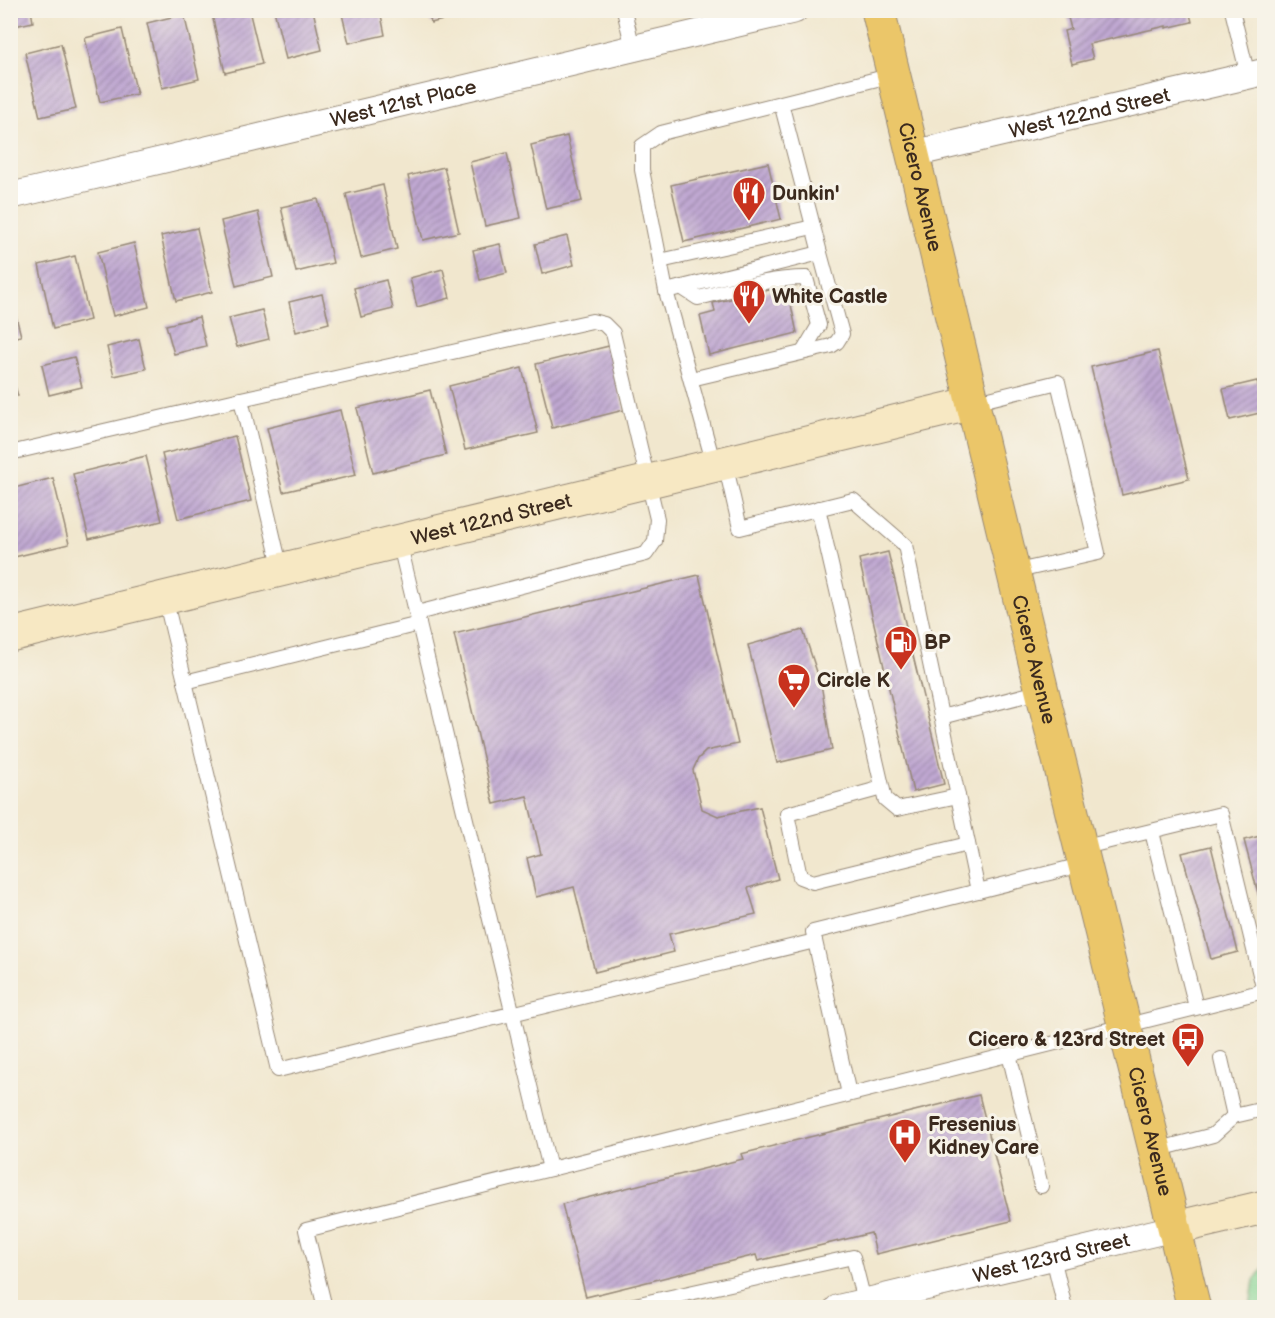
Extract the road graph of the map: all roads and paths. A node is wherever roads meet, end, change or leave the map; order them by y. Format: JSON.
{"nodes":[{"id":1,"x":624,"y":10,"type":"edge"},
{"id":2,"x":795,"y":10,"type":"edge"},
{"id":3,"x":878,"y":10,"type":"edge"},
{"id":4,"x":1232,"y":10,"type":"edge"},
{"id":5,"x":633,"y":49,"type":"junction"},
{"id":6,"x":1256,"y":74,"type":"edge"},
{"id":7,"x":893,"y":75,"type":"junction"},
{"id":8,"x":782,"y":103,"type":"junction"},
{"id":9,"x":912,"y":154,"type":"junction"},
{"id":10,"x":10,"y":196,"type":"edge"},
{"id":11,"x":813,"y":227,"type":"junction"},
{"id":12,"x":820,"y":253,"type":"junction"},
{"id":13,"x":660,"y":261,"type":"junction"},
{"id":14,"x":681,"y":287,"type":"junction"},
{"id":15,"x":666,"y":291,"type":"junction"},
{"id":16,"x":803,"y":352,"type":"junction"},
{"id":17,"x":691,"y":379,"type":"junction"},
{"id":18,"x":241,"y":399,"type":"junction"},
{"id":19,"x":973,"y":403,"type":"junction"},
{"id":20,"x":10,"y":453,"type":"edge"},
{"id":21,"x":720,"y":464,"type":"junction"},
{"id":22,"x":649,"y":481,"type":"junction"},
{"id":23,"x":818,"y":508,"type":"junction"},
{"id":24,"x":399,"y":541,"type":"junction"},
{"id":25,"x":281,"y":570,"type":"junction"},
{"id":26,"x":1013,"y":572,"type":"junction"},
{"id":27,"x":165,"y":598,"type":"junction"},
{"id":28,"x":418,"y":619,"type":"junction"},
{"id":29,"x":10,"y":635,"type":"edge"},
{"id":30,"x":185,"y":682,"type":"junction"},
{"id":31,"x":1042,"y":691,"type":"junction"},
{"id":32,"x":941,"y":717,"type":"junction"},
{"id":33,"x":882,"y":788,"type":"junction"},
{"id":34,"x":958,"y":796,"type":"junction"},
{"id":35,"x":1152,"y":832,"type":"junction"},
{"id":36,"x":968,"y":844,"type":"junction"},
{"id":37,"x":1083,"y":856,"type":"junction"},
{"id":38,"x":978,"y":891,"type":"junction"},
{"id":39,"x":815,"y":940,"type":"junction"},
{"id":40,"x":1196,"y":1007,"type":"junction"},
{"id":41,"x":513,"y":1014,"type":"junction"},
{"id":42,"x":1125,"y":1025,"type":"junction"},
{"id":43,"x":1009,"y":1054,"type":"junction"},
{"id":44,"x":1221,"y":1059,"type":"dead end"},
{"id":45,"x":849,"y":1094,"type":"junction"},
{"id":46,"x":1264,"y":1109,"type":"edge"},
{"id":47,"x":1234,"y":1116,"type":"junction"},
{"id":48,"x":1156,"y":1150,"type":"junction"},
{"id":49,"x":550,"y":1169,"type":"junction"},
{"id":50,"x":1041,"y":1186,"type":"dead end"},
{"id":51,"x":1264,"y":1207,"type":"edge"},
{"id":52,"x":1175,"y":1228,"type":"junction"},
{"id":53,"x":1053,"y":1257,"type":"junction"},
{"id":54,"x":900,"y":1300,"type":"edge"},
{"id":55,"x":864,"y":1301,"type":"junction"},
{"id":56,"x":325,"y":1308,"type":"edge"},
{"id":57,"x":621,"y":1308,"type":"edge"},
{"id":58,"x":838,"y":1308,"type":"edge"},
{"id":59,"x":1065,"y":1308,"type":"edge"},
{"id":60,"x":1194,"y":1308,"type":"edge"}],
"edges":[{"from":1,"to":5,"type":"lane"},
{"from":2,"to":5,"type":"street","name":"West 121st Place"},
{"from":3,"to":7,"type":"main road","name":"Cicero Avenue"},
{"from":4,"to":6,"type":"lane"},
{"from":5,"to":10,"type":"street","name":"West 121st Place"},
{"from":6,"to":9,"type":"street","name":"West 122nd Street"},
{"from":7,"to":8,"type":"lane"},
{"from":7,"to":9,"type":"main road","name":"Cicero Avenue"},
{"from":8,"to":11,"type":"lane"},
{"from":8,"to":13,"type":"lane"},
{"from":9,"to":19,"type":"main road","name":"Cicero Avenue"},
{"from":11,"to":12,"type":"lane"},
{"from":11,"to":13,"type":"lane"},
{"from":12,"to":14,"type":"lane"},
{"from":12,"to":16,"type":"lane"},
{"from":13,"to":15,"type":"lane"},
{"from":14,"to":15,"type":"lane"},
{"from":14,"to":16,"type":"lane"},
{"from":15,"to":17,"type":"lane"},
{"from":16,"to":17,"type":"lane"},
{"from":17,"to":21,"type":"lane"},
{"from":18,"to":20,"type":"lane"},
{"from":18,"to":22,"type":"lane"},
{"from":18,"to":25,"type":"lane"},
{"from":19,"to":21,"type":"street","name":"West 122nd Street"},
{"from":19,"to":26,"type":"main road","name":"Cicero Avenue"},
{"from":19,"to":26,"type":"lane"},
{"from":21,"to":22,"type":"street","name":"West 122nd Street"},
{"from":21,"to":23,"type":"lane"},
{"from":22,"to":24,"type":"street","name":"West 122nd Street"},
{"from":22,"to":28,"type":"lane"},
{"from":23,"to":32,"type":"lane"},
{"from":23,"to":33,"type":"lane"},
{"from":24,"to":25,"type":"street","name":"West 122nd Street"},
{"from":24,"to":28,"type":"lane"},
{"from":25,"to":27,"type":"street","name":"West 122nd Street"},
{"from":26,"to":31,"type":"main road","name":"Cicero Avenue"},
{"from":27,"to":29,"type":"street","name":"West 122nd Street"},
{"from":27,"to":30,"type":"lane"},
{"from":28,"to":30,"type":"lane"},
{"from":28,"to":41,"type":"lane"},
{"from":30,"to":41,"type":"lane"},
{"from":31,"to":32,"type":"lane"},
{"from":31,"to":37,"type":"main road","name":"Cicero Avenue"},
{"from":32,"to":34,"type":"lane"},
{"from":33,"to":34,"type":"lane"},
{"from":33,"to":36,"type":"lane"},
{"from":34,"to":36,"type":"lane"},
{"from":35,"to":37,"type":"lane"},
{"from":35,"to":40,"type":"lane"},
{"from":35,"to":40,"type":"lane"},
{"from":36,"to":38,"type":"lane"},
{"from":37,"to":38,"type":"lane"},
{"from":37,"to":42,"type":"main road","name":"Cicero Avenue"},
{"from":38,"to":39,"type":"lane"},
{"from":39,"to":41,"type":"lane"},
{"from":39,"to":45,"type":"lane"},
{"from":40,"to":42,"type":"lane"},
{"from":41,"to":49,"type":"lane"},
{"from":42,"to":43,"type":"lane"},
{"from":42,"to":48,"type":"main road","name":"Cicero Avenue"},
{"from":43,"to":45,"type":"lane"},
{"from":43,"to":50,"type":"lane"},
{"from":44,"to":47,"type":"lane"},
{"from":45,"to":49,"type":"lane"},
{"from":46,"to":47,"type":"lane"},
{"from":47,"to":48,"type":"lane"},
{"from":48,"to":52,"type":"main road","name":"Cicero Avenue"},
{"from":49,"to":56,"type":"lane"},
{"from":51,"to":52,"type":"street","name":"West 123rd Street"},
{"from":52,"to":53,"type":"street","name":"West 123rd Street"},
{"from":52,"to":60,"type":"main road","name":"Cicero Avenue"},
{"from":53,"to":54,"type":"street","name":"West 123rd Street"},
{"from":53,"to":59,"type":"lane"},
{"from":54,"to":55,"type":"street","name":"West 123rd Street"},
{"from":55,"to":57,"type":"lane"},
{"from":55,"to":58,"type":"street","name":"West 123rd Street"}]}
